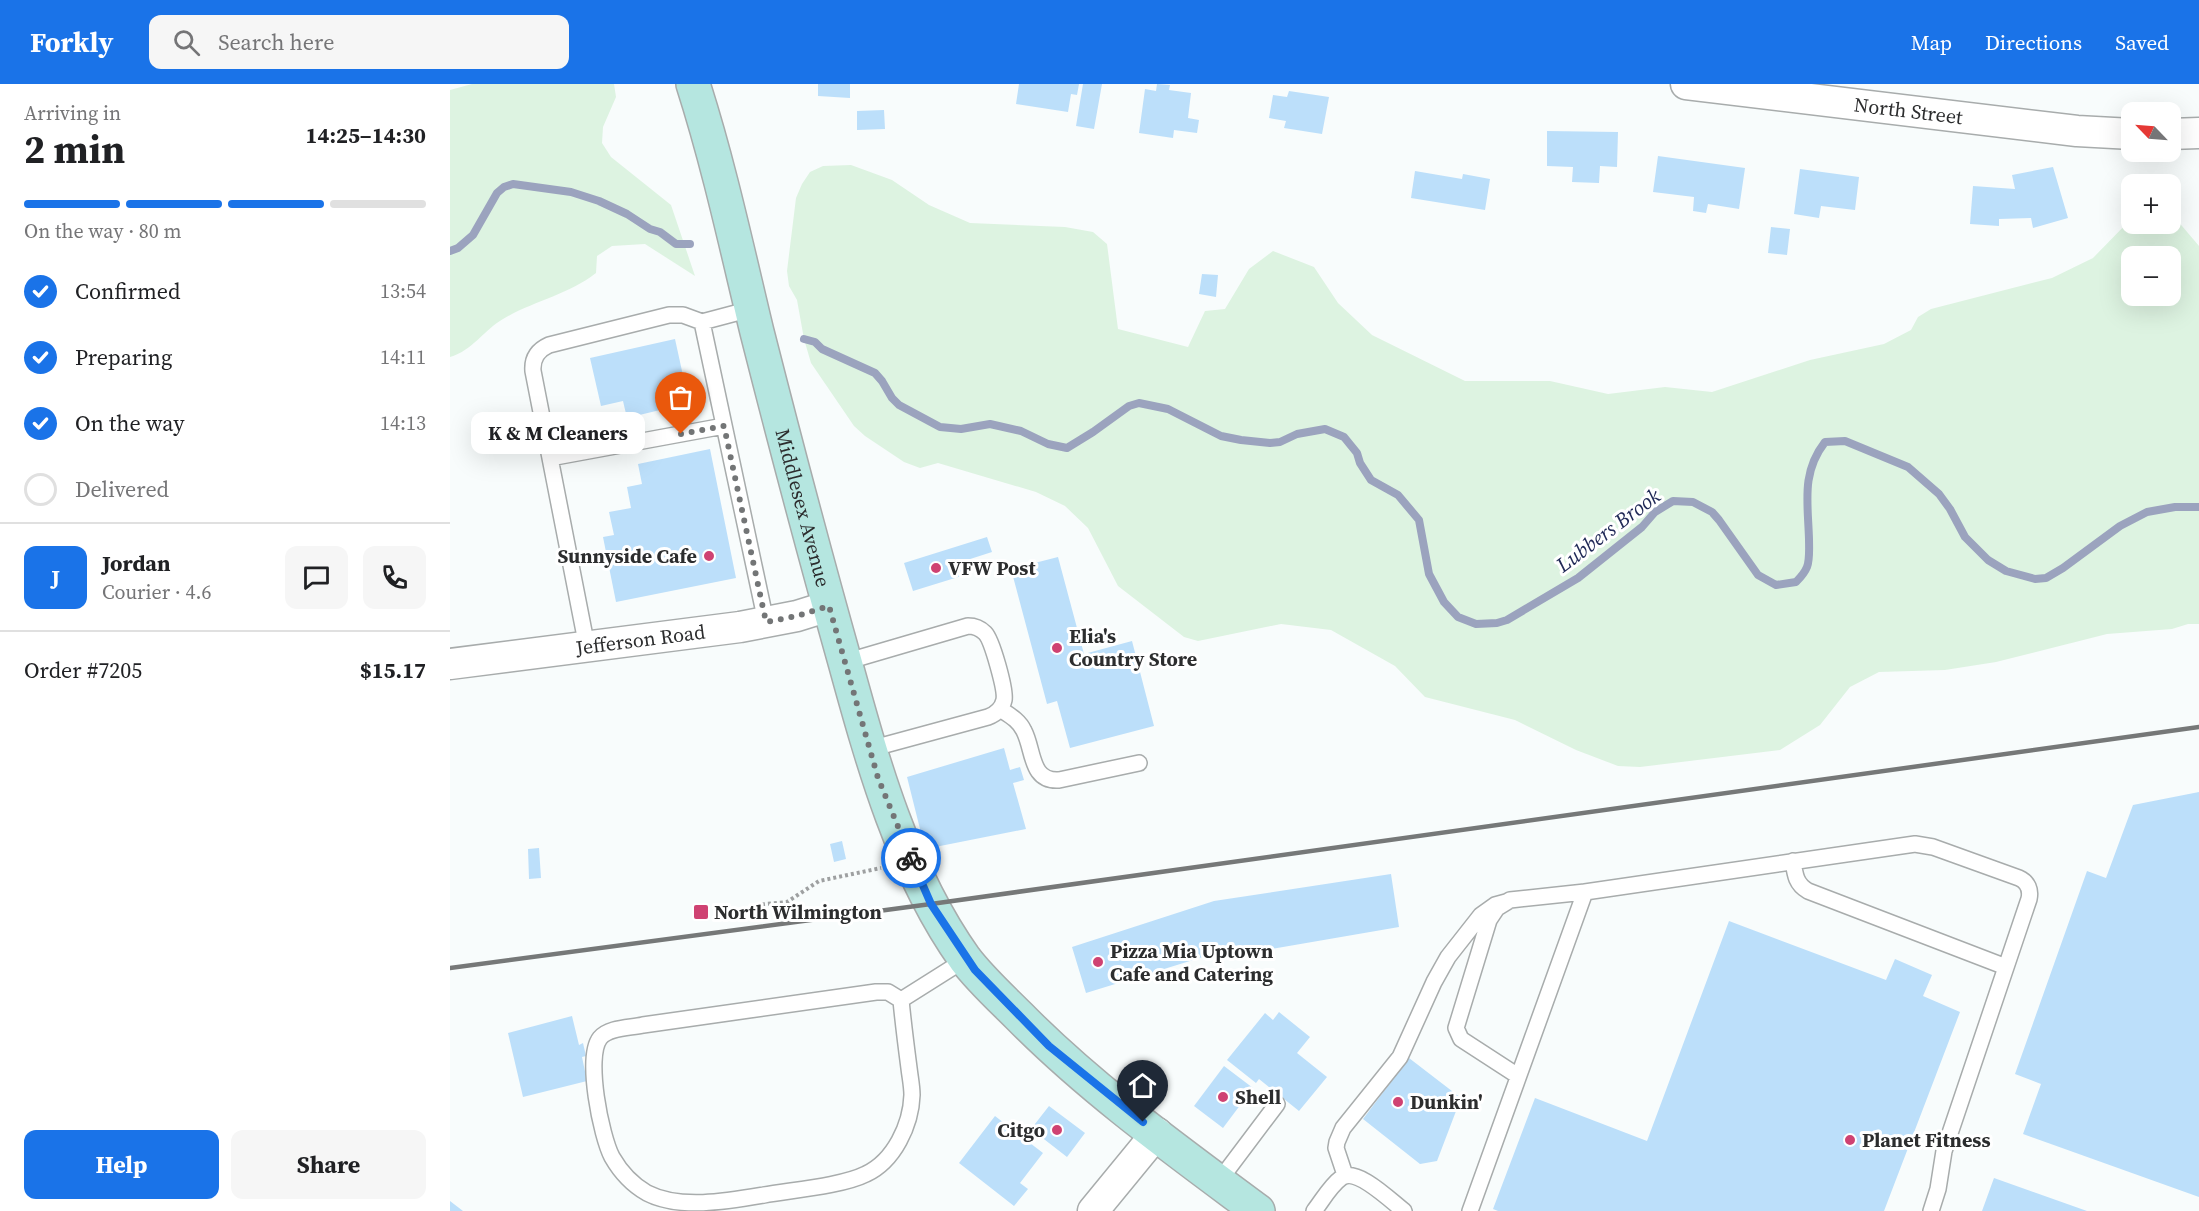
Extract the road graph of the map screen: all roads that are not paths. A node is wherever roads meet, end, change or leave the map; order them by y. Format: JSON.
{"nodes":[{"id":1,"x":693,"y":84,"type":"edge"},
{"id":2,"x":1686,"y":84,"type":"edge"},
{"id":3,"x":1908,"y":97,"type":"edge"},
{"id":4,"x":2121,"y":133,"type":"edge"},
{"id":5,"x":2199,"y":133,"type":"edge"},
{"id":6,"x":2181,"y":134,"type":"edge"},
{"id":7,"x":752,"y":309,"type":"junction"},
{"id":8,"x":702,"y":322,"type":"junction"},
{"id":9,"x":724,"y":426,"type":"junction"},
{"id":10,"x":550,"y":458,"type":"junction"},
{"id":11,"x":829,"y":606,"type":"junction"},
{"id":12,"x":766,"y":622,"type":"junction"},
{"id":13,"x":587,"y":647,"type":"junction"},
{"id":14,"x":845,"y":662,"type":"junction"},
{"id":15,"x":450,"y":664,"type":"edge"},
{"id":16,"x":1000,"y":709,"type":"junction"},
{"id":17,"x":870,"y":749,"type":"junction"},
{"id":18,"x":1139,"y":763,"type":"dead end"},
{"id":19,"x":1793,"y":861,"type":"junction"},
{"id":20,"x":1585,"y":892,"type":"junction"},
{"id":21,"x":1506,"y":902,"type":"junction"},
{"id":22,"x":966,"y":959,"type":"junction"},
{"id":23,"x":2006,"y":967,"type":"junction"},
{"id":24,"x":901,"y":1000,"type":"junction"},
{"id":25,"x":1518,"y":1076,"type":"junction"},
{"id":26,"x":1277,"y":1104,"type":"dead end"},
{"id":27,"x":1157,"y":1133,"type":"junction"},
{"id":28,"x":1345,"y":1175,"type":"junction"},
{"id":29,"x":1219,"y":1181,"type":"junction"},
{"id":30,"x":1094,"y":1211,"type":"edge"},
{"id":31,"x":1258,"y":1211,"type":"edge"},
{"id":32,"x":1314,"y":1211,"type":"edge"},
{"id":33,"x":1404,"y":1211,"type":"edge"},
{"id":34,"x":1470,"y":1211,"type":"edge"},
{"id":35,"x":1931,"y":1211,"type":"edge"}],
"edges":[{"from":1,"to":7,"type":"main road","name":"Middlesex Avenue"},
{"from":2,"to":3,"type":"street","name":"North Street"},
{"from":3,"to":4,"type":"street","name":"North Street"},
{"from":5,"to":6,"type":"street"},
{"from":7,"to":8,"type":"lane"},
{"from":7,"to":11,"type":"main road","name":"Middlesex Avenue"},
{"from":8,"to":9,"type":"lane"},
{"from":8,"to":10,"type":"lane"},
{"from":9,"to":10,"type":"lane"},
{"from":9,"to":12,"type":"lane"},
{"from":10,"to":13,"type":"lane"},
{"from":11,"to":12,"type":"street","name":"Jefferson Road"},
{"from":11,"to":14,"type":"main road","name":"Middlesex Avenue"},
{"from":12,"to":13,"type":"street","name":"Jefferson Road"},
{"from":13,"to":15,"type":"street","name":"Jefferson Road"},
{"from":14,"to":16,"type":"lane"},
{"from":14,"to":17,"type":"main road","name":"Middlesex Avenue"},
{"from":16,"to":17,"type":"lane"},
{"from":16,"to":18,"type":"lane"},
{"from":17,"to":22,"type":"main road","name":"Middlesex Avenue"},
{"from":19,"to":20,"type":"lane"},
{"from":19,"to":23,"type":"lane"},
{"from":19,"to":23,"type":"lane"},
{"from":20,"to":21,"type":"lane"},
{"from":20,"to":25,"type":"lane"},
{"from":21,"to":25,"type":"lane"},
{"from":21,"to":28,"type":"lane"},
{"from":22,"to":24,"type":"lane"},
{"from":22,"to":27,"type":"main road","name":"Middlesex Avenue"},
{"from":23,"to":35,"type":"lane"},
{"from":24,"to":24,"type":"lane"},
{"from":25,"to":34,"type":"lane"},
{"from":26,"to":29,"type":"lane"},
{"from":27,"to":29,"type":"main road","name":"Middlesex Avenue"},
{"from":27,"to":30,"type":"street"},
{"from":28,"to":32,"type":"lane"},
{"from":28,"to":33,"type":"lane"},
{"from":29,"to":31,"type":"main road","name":"Middlesex Avenue"}]}
